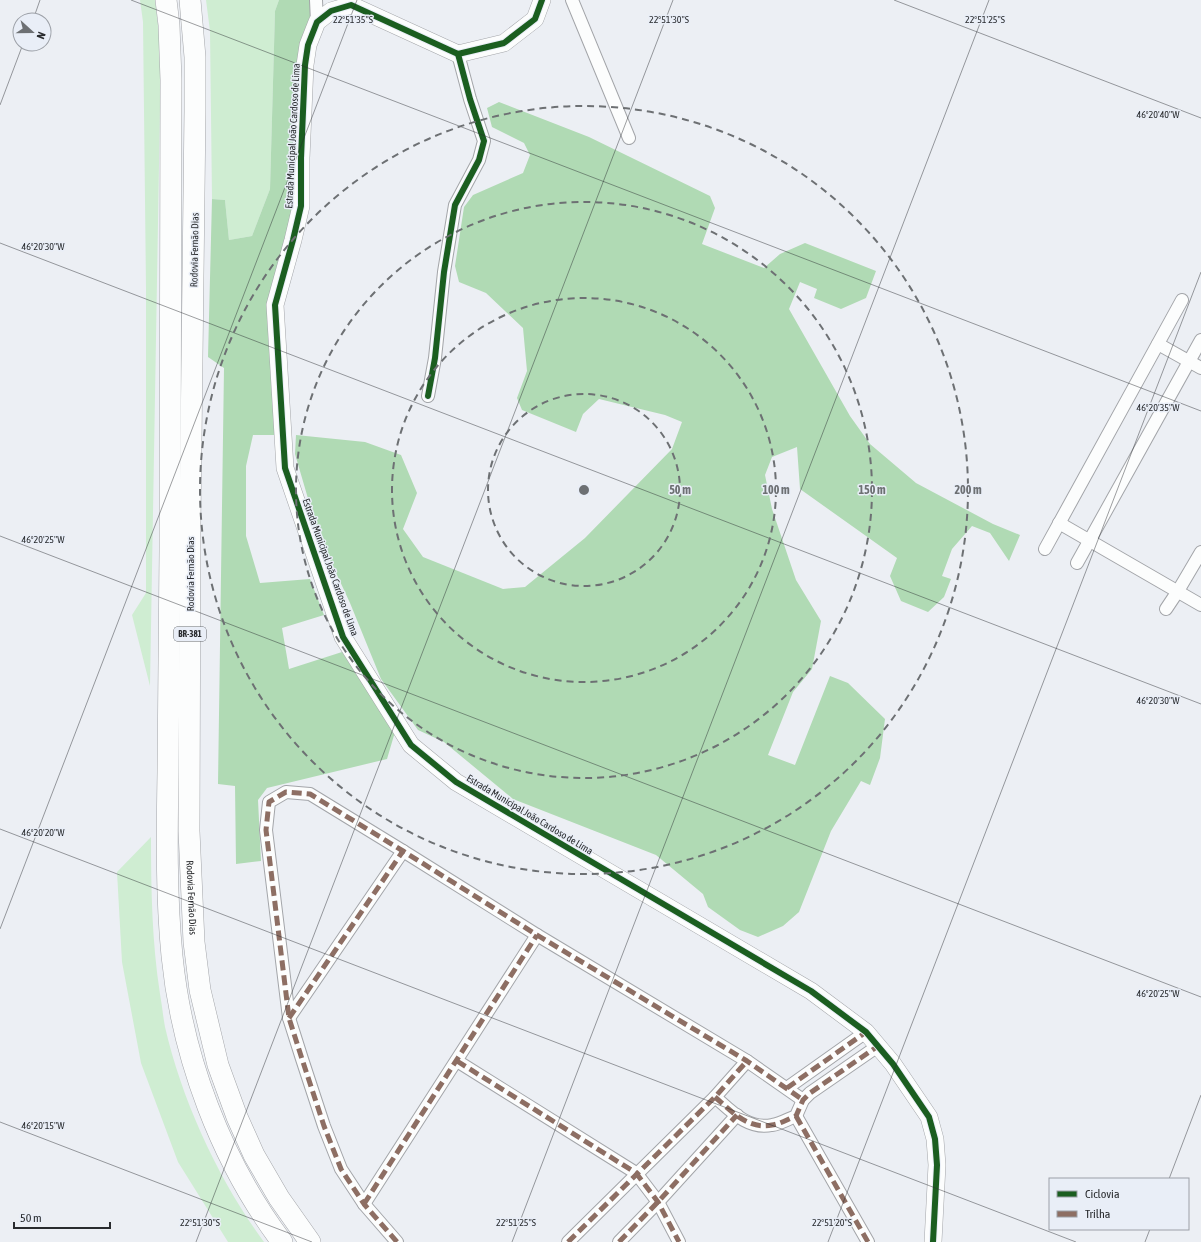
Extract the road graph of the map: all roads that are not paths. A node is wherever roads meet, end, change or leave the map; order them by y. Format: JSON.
{"nodes":[{"id":1,"x":166,"y":0,"type":"edge"},
{"id":2,"x":190,"y":0,"type":"edge"},
{"id":3,"x":316,"y":0,"type":"edge"},
{"id":4,"x":542,"y":0,"type":"edge"},
{"id":5,"x":572,"y":0,"type":"edge"},
{"id":6,"x":317,"y":22,"type":"junction"},
{"id":7,"x":458,"y":54,"type":"junction"},
{"id":8,"x":629,"y":138,"type":"dead end"},
{"id":9,"x":1182,"y":300,"type":"dead end"},
{"id":10,"x":1201,"y":340,"type":"edge"},
{"id":11,"x":1158,"y":344,"type":"junction"},
{"id":12,"x":1189,"y":361,"type":"junction"},
{"id":13,"x":1201,"y":368,"type":"edge"},
{"id":14,"x":428,"y":396,"type":"dead end"},
{"id":15,"x":1059,"y":523,"type":"junction"},
{"id":16,"x":1090,"y":541,"type":"junction"},
{"id":17,"x":1045,"y":549,"type":"dead end"},
{"id":18,"x":1201,"y":552,"type":"edge"},
{"id":19,"x":1077,"y":563,"type":"dead end"},
{"id":20,"x":1178,"y":591,"type":"junction"},
{"id":21,"x":1201,"y":605,"type":"edge"},
{"id":22,"x":1166,"y":609,"type":"dead end"},
{"id":23,"x":403,"y":851,"type":"junction"},
{"id":24,"x":537,"y":936,"type":"junction"},
{"id":25,"x":289,"y":1018,"type":"junction"},
{"id":26,"x":866,"y":1032,"type":"junction"},
{"id":27,"x":878,"y":1046,"type":"junction"},
{"id":28,"x":457,"y":1061,"type":"junction"},
{"id":29,"x":747,"y":1061,"type":"junction"},
{"id":30,"x":787,"y":1088,"type":"junction"},
{"id":31,"x":714,"y":1097,"type":"junction"},
{"id":32,"x":803,"y":1100,"type":"junction"},
{"id":33,"x":737,"y":1115,"type":"junction"},
{"id":34,"x":796,"y":1116,"type":"junction"},
{"id":35,"x":636,"y":1173,"type":"junction"},
{"id":36,"x":658,"y":1202,"type":"junction"},
{"id":37,"x":364,"y":1204,"type":"junction"},
{"id":38,"x":282,"y":1242,"type":"edge"},
{"id":39,"x":310,"y":1242,"type":"edge"},
{"id":40,"x":397,"y":1242,"type":"edge"},
{"id":41,"x":568,"y":1242,"type":"edge"},
{"id":42,"x":619,"y":1242,"type":"edge"},
{"id":43,"x":679,"y":1242,"type":"edge"},
{"id":44,"x":868,"y":1242,"type":"edge"},
{"id":45,"x":933,"y":1242,"type":"edge"}],
"edges":[{"from":1,"to":38,"type":"highway","name":"Rodovia Fernão Dias","number":"BR-381"},
{"from":2,"to":39,"type":"highway","name":"Rodovia Fernão Dias","number":"BR-381"},
{"from":3,"to":6,"type":"street"},
{"from":4,"to":7,"type":"street"},
{"from":5,"to":8,"type":"street"},
{"from":6,"to":7,"type":"street"},
{"from":6,"to":26,"type":"street","name":"Estrada Municipal João Cardoso de Lima"},
{"from":7,"to":14,"type":"street"},
{"from":9,"to":11,"type":"street"},
{"from":10,"to":12,"type":"street"},
{"from":11,"to":12,"type":"street"},
{"from":11,"to":15,"type":"street"},
{"from":12,"to":13,"type":"street"},
{"from":12,"to":16,"type":"street"},
{"from":15,"to":16,"type":"street"},
{"from":15,"to":17,"type":"street"},
{"from":16,"to":19,"type":"street"},
{"from":16,"to":20,"type":"street"},
{"from":18,"to":20,"type":"street"},
{"from":20,"to":21,"type":"street"},
{"from":20,"to":22,"type":"street"},
{"from":23,"to":24,"type":"street"},
{"from":23,"to":25,"type":"street"},
{"from":23,"to":25,"type":"street"},
{"from":24,"to":28,"type":"street"},
{"from":24,"to":29,"type":"street"},
{"from":25,"to":37,"type":"street"},
{"from":26,"to":27,"type":"street","name":"Estrada Municipal João Cardoso de Lima"},
{"from":26,"to":30,"type":"street"},
{"from":27,"to":32,"type":"street"},
{"from":27,"to":45,"type":"street","name":"Estrada Municipal João Cardoso de Lima"},
{"from":28,"to":35,"type":"street"},
{"from":28,"to":37,"type":"street"},
{"from":29,"to":30,"type":"street"},
{"from":29,"to":31,"type":"street"},
{"from":30,"to":32,"type":"street"},
{"from":31,"to":33,"type":"street"},
{"from":31,"to":35,"type":"street"},
{"from":32,"to":34,"type":"street"},
{"from":33,"to":34,"type":"street"},
{"from":33,"to":36,"type":"street"},
{"from":34,"to":44,"type":"street"},
{"from":35,"to":36,"type":"street"},
{"from":35,"to":41,"type":"street"},
{"from":36,"to":42,"type":"street"},
{"from":36,"to":43,"type":"street"},
{"from":37,"to":40,"type":"street"}]}
